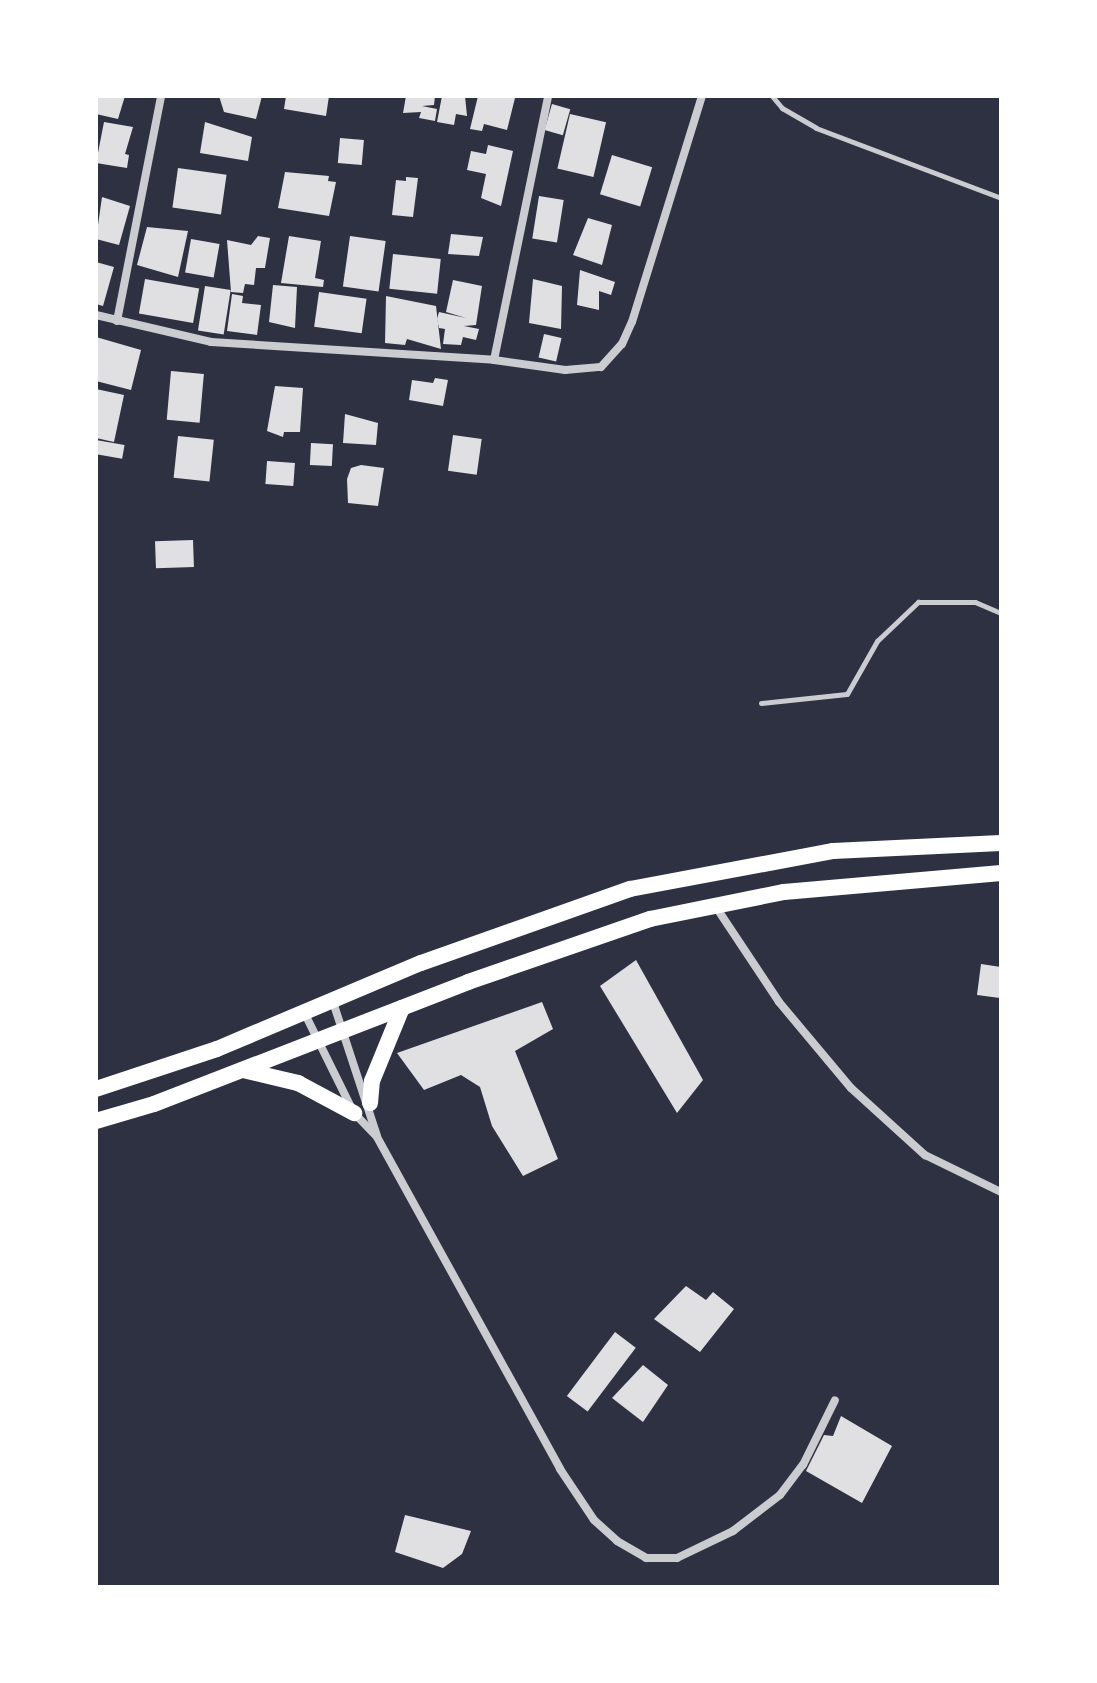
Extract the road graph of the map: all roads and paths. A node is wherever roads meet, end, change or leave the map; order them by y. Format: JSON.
{"nodes":[{"id":1,"x":161,"y":96,"type":"edge"},
{"id":2,"x":548,"y":96,"type":"edge"},
{"id":3,"x":702,"y":96,"type":"edge"},
{"id":4,"x":772,"y":96,"type":"edge"},
{"id":5,"x":1001,"y":198,"type":"edge"},
{"id":6,"x":96,"y":315,"type":"edge"},
{"id":7,"x":117,"y":321,"type":"junction"},
{"id":8,"x":494,"y":360,"type":"junction"},
{"id":9,"x":1001,"y":613,"type":"edge"},
{"id":10,"x":761,"y":703,"type":"dead end"},
{"id":11,"x":1001,"y":843,"type":"edge"},
{"id":12,"x":1001,"y":873,"type":"edge"},
{"id":13,"x":715,"y":906,"type":"junction"},
{"id":14,"x":332,"y":999,"type":"junction"},
{"id":15,"x":402,"y":1008,"type":"junction"},
{"id":16,"x":303,"y":1011,"type":"junction"},
{"id":17,"x":342,"y":1033,"type":"junction"},
{"id":18,"x":316,"y":1044,"type":"junction"},
{"id":19,"x":242,"y":1070,"type":"junction"},
{"id":20,"x":96,"y":1089,"type":"edge"},
{"id":21,"x":370,"y":1103,"type":"junction"},
{"id":22,"x":354,"y":1113,"type":"junction"},
{"id":23,"x":96,"y":1121,"type":"edge"},
{"id":24,"x":377,"y":1137,"type":"junction"},
{"id":25,"x":1001,"y":1192,"type":"edge"},
{"id":26,"x":835,"y":1400,"type":"dead end"}],
"edges":[{"from":1,"to":7,"type":"street"},
{"from":2,"to":8,"type":"street"},
{"from":3,"to":8,"type":"street"},
{"from":4,"to":5,"type":"lane"},
{"from":6,"to":7,"type":"street"},
{"from":7,"to":8,"type":"street"},
{"from":9,"to":10,"type":"lane"},
{"from":11,"to":14,"type":"main road"},
{"from":12,"to":13,"type":"main road"},
{"from":13,"to":15,"type":"main road"},
{"from":13,"to":25,"type":"street"},
{"from":14,"to":16,"type":"main road"},
{"from":14,"to":17,"type":"street"},
{"from":15,"to":17,"type":"main road"},
{"from":15,"to":21,"type":"main road"},
{"from":16,"to":18,"type":"street"},
{"from":16,"to":20,"type":"main road"},
{"from":17,"to":18,"type":"main road"},
{"from":17,"to":21,"type":"street"},
{"from":18,"to":19,"type":"main road"},
{"from":18,"to":22,"type":"street"},
{"from":19,"to":22,"type":"main road"},
{"from":19,"to":23,"type":"main road"},
{"from":21,"to":24,"type":"street"},
{"from":22,"to":24,"type":"street"},
{"from":24,"to":26,"type":"street"}]}
